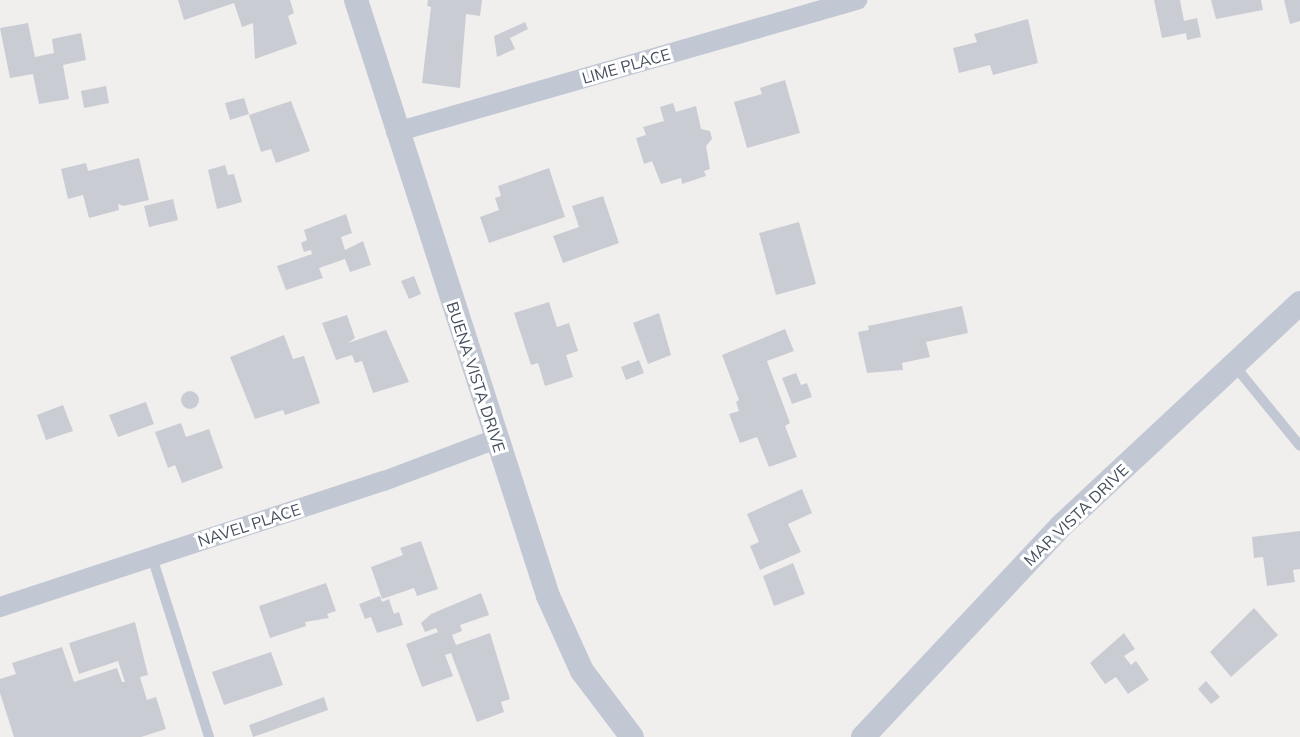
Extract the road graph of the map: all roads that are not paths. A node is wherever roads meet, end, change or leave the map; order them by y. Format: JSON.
{"nodes":[{"id":1,"x":356,"y":0,"type":"edge"},
{"id":2,"x":857,"y":0,"type":"edge"},
{"id":3,"x":396,"y":132,"type":"junction"},
{"id":4,"x":1300,"y":303,"type":"edge"},
{"id":5,"x":1234,"y":364,"type":"junction"},
{"id":6,"x":496,"y":439,"type":"junction"},
{"id":7,"x":1300,"y":446,"type":"edge"},
{"id":8,"x":152,"y":557,"type":"junction"},
{"id":9,"x":0,"y":607,"type":"edge"},
{"id":10,"x":209,"y":737,"type":"edge"},
{"id":11,"x":632,"y":737,"type":"edge"},
{"id":12,"x":862,"y":737,"type":"edge"}],
"edges":[{"from":1,"to":3,"type":"street","name":"BUENA VISTA DRIVE"},
{"from":2,"to":3,"type":"street","name":"LIME PLACE"},
{"from":3,"to":6,"type":"street","name":"BUENA VISTA DRIVE"},
{"from":4,"to":5,"type":"street","name":"MAR VISTA DRIVE"},
{"from":5,"to":7,"type":"lane"},
{"from":5,"to":12,"type":"street","name":"MAR VISTA DRIVE"},
{"from":6,"to":8,"type":"street","name":"NAVEL PLACE"},
{"from":6,"to":11,"type":"street","name":"BUENA VISTA DRIVE"},
{"from":8,"to":9,"type":"street","name":"NAVEL PLACE"},
{"from":8,"to":10,"type":"lane"}]}
